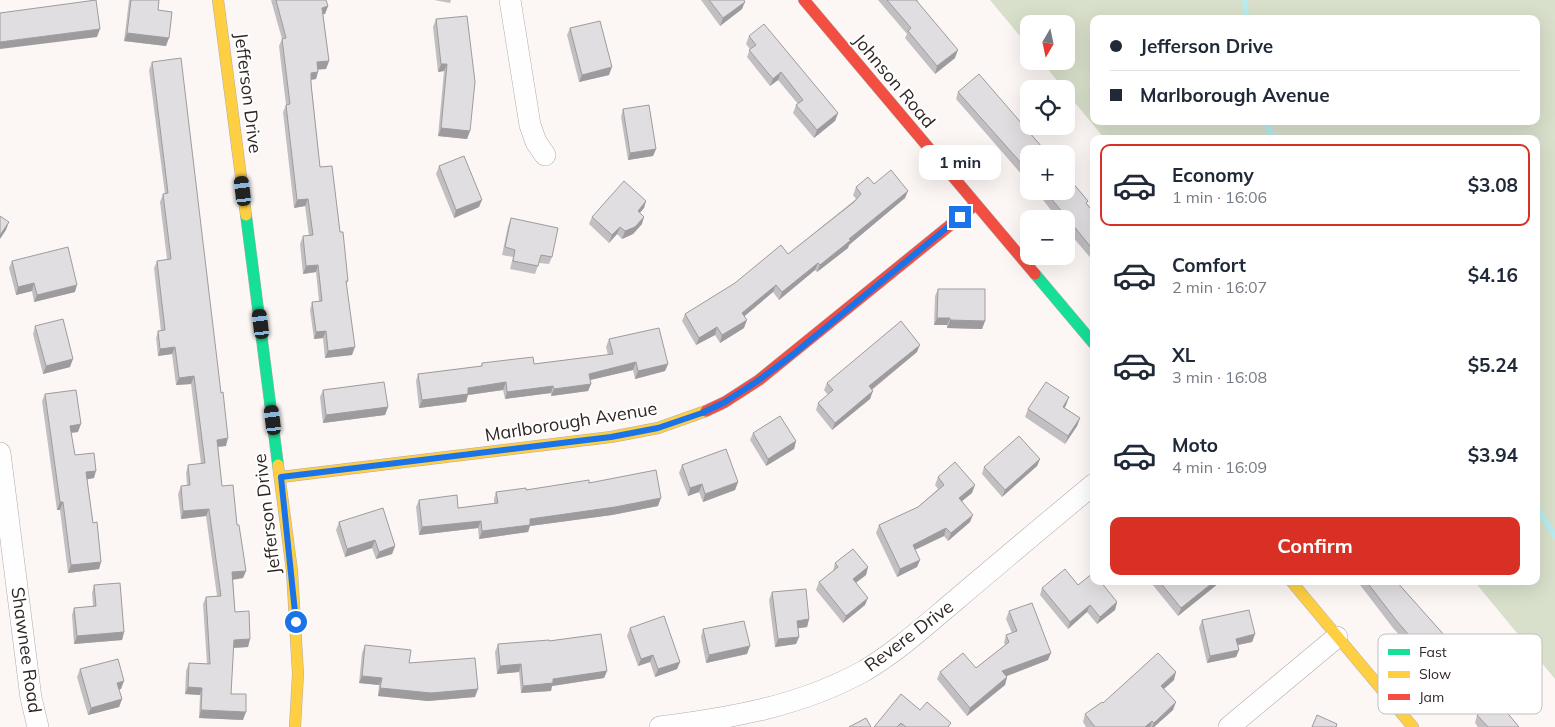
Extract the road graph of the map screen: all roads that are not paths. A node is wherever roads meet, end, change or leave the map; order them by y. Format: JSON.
{"nodes":[{"id":1,"x":218,"y":0,"type":"edge"},
{"id":2,"x":510,"y":0,"type":"edge"},
{"id":3,"x":804,"y":0,"type":"edge"},
{"id":4,"x":545,"y":155,"type":"dead end"},
{"id":5,"x":976,"y":205,"type":"junction"},
{"id":6,"x":1090,"y":339,"type":"edge"},
{"id":7,"x":0,"y":453,"type":"edge"},
{"id":8,"x":281,"y":477,"type":"junction"},
{"id":9,"x":1090,"y":487,"type":"edge"},
{"id":10,"x":1294,"y":585,"type":"edge"},
{"id":11,"x":1337,"y":637,"type":"junction"},
{"id":12,"x":1378,"y":686,"type":"edge"},
{"id":13,"x":1402,"y":714,"type":"edge"},
{"id":14,"x":38,"y":727,"type":"edge"},
{"id":15,"x":295,"y":727,"type":"edge"},
{"id":16,"x":660,"y":727,"type":"edge"},
{"id":17,"x":1229,"y":727,"type":"edge"},
{"id":18,"x":1413,"y":727,"type":"edge"}],
"edges":[{"from":1,"to":8,"type":"street","name":"Jefferson Drive"},
{"from":2,"to":4,"type":"street"},
{"from":3,"to":5,"type":"street","name":"Johnson Road"},
{"from":5,"to":6,"type":"street","name":"Johnson Road"},
{"from":5,"to":8,"type":"street","name":"Marlborough Avenue"},
{"from":7,"to":14,"type":"street","name":"Shawnee Road"},
{"from":8,"to":15,"type":"street","name":"Jefferson Drive"},
{"from":9,"to":16,"type":"street","name":"Revere Drive"},
{"from":10,"to":11,"type":"street"},
{"from":11,"to":12,"type":"street"},
{"from":11,"to":17,"type":"street"},
{"from":13,"to":18,"type":"street"}]}
